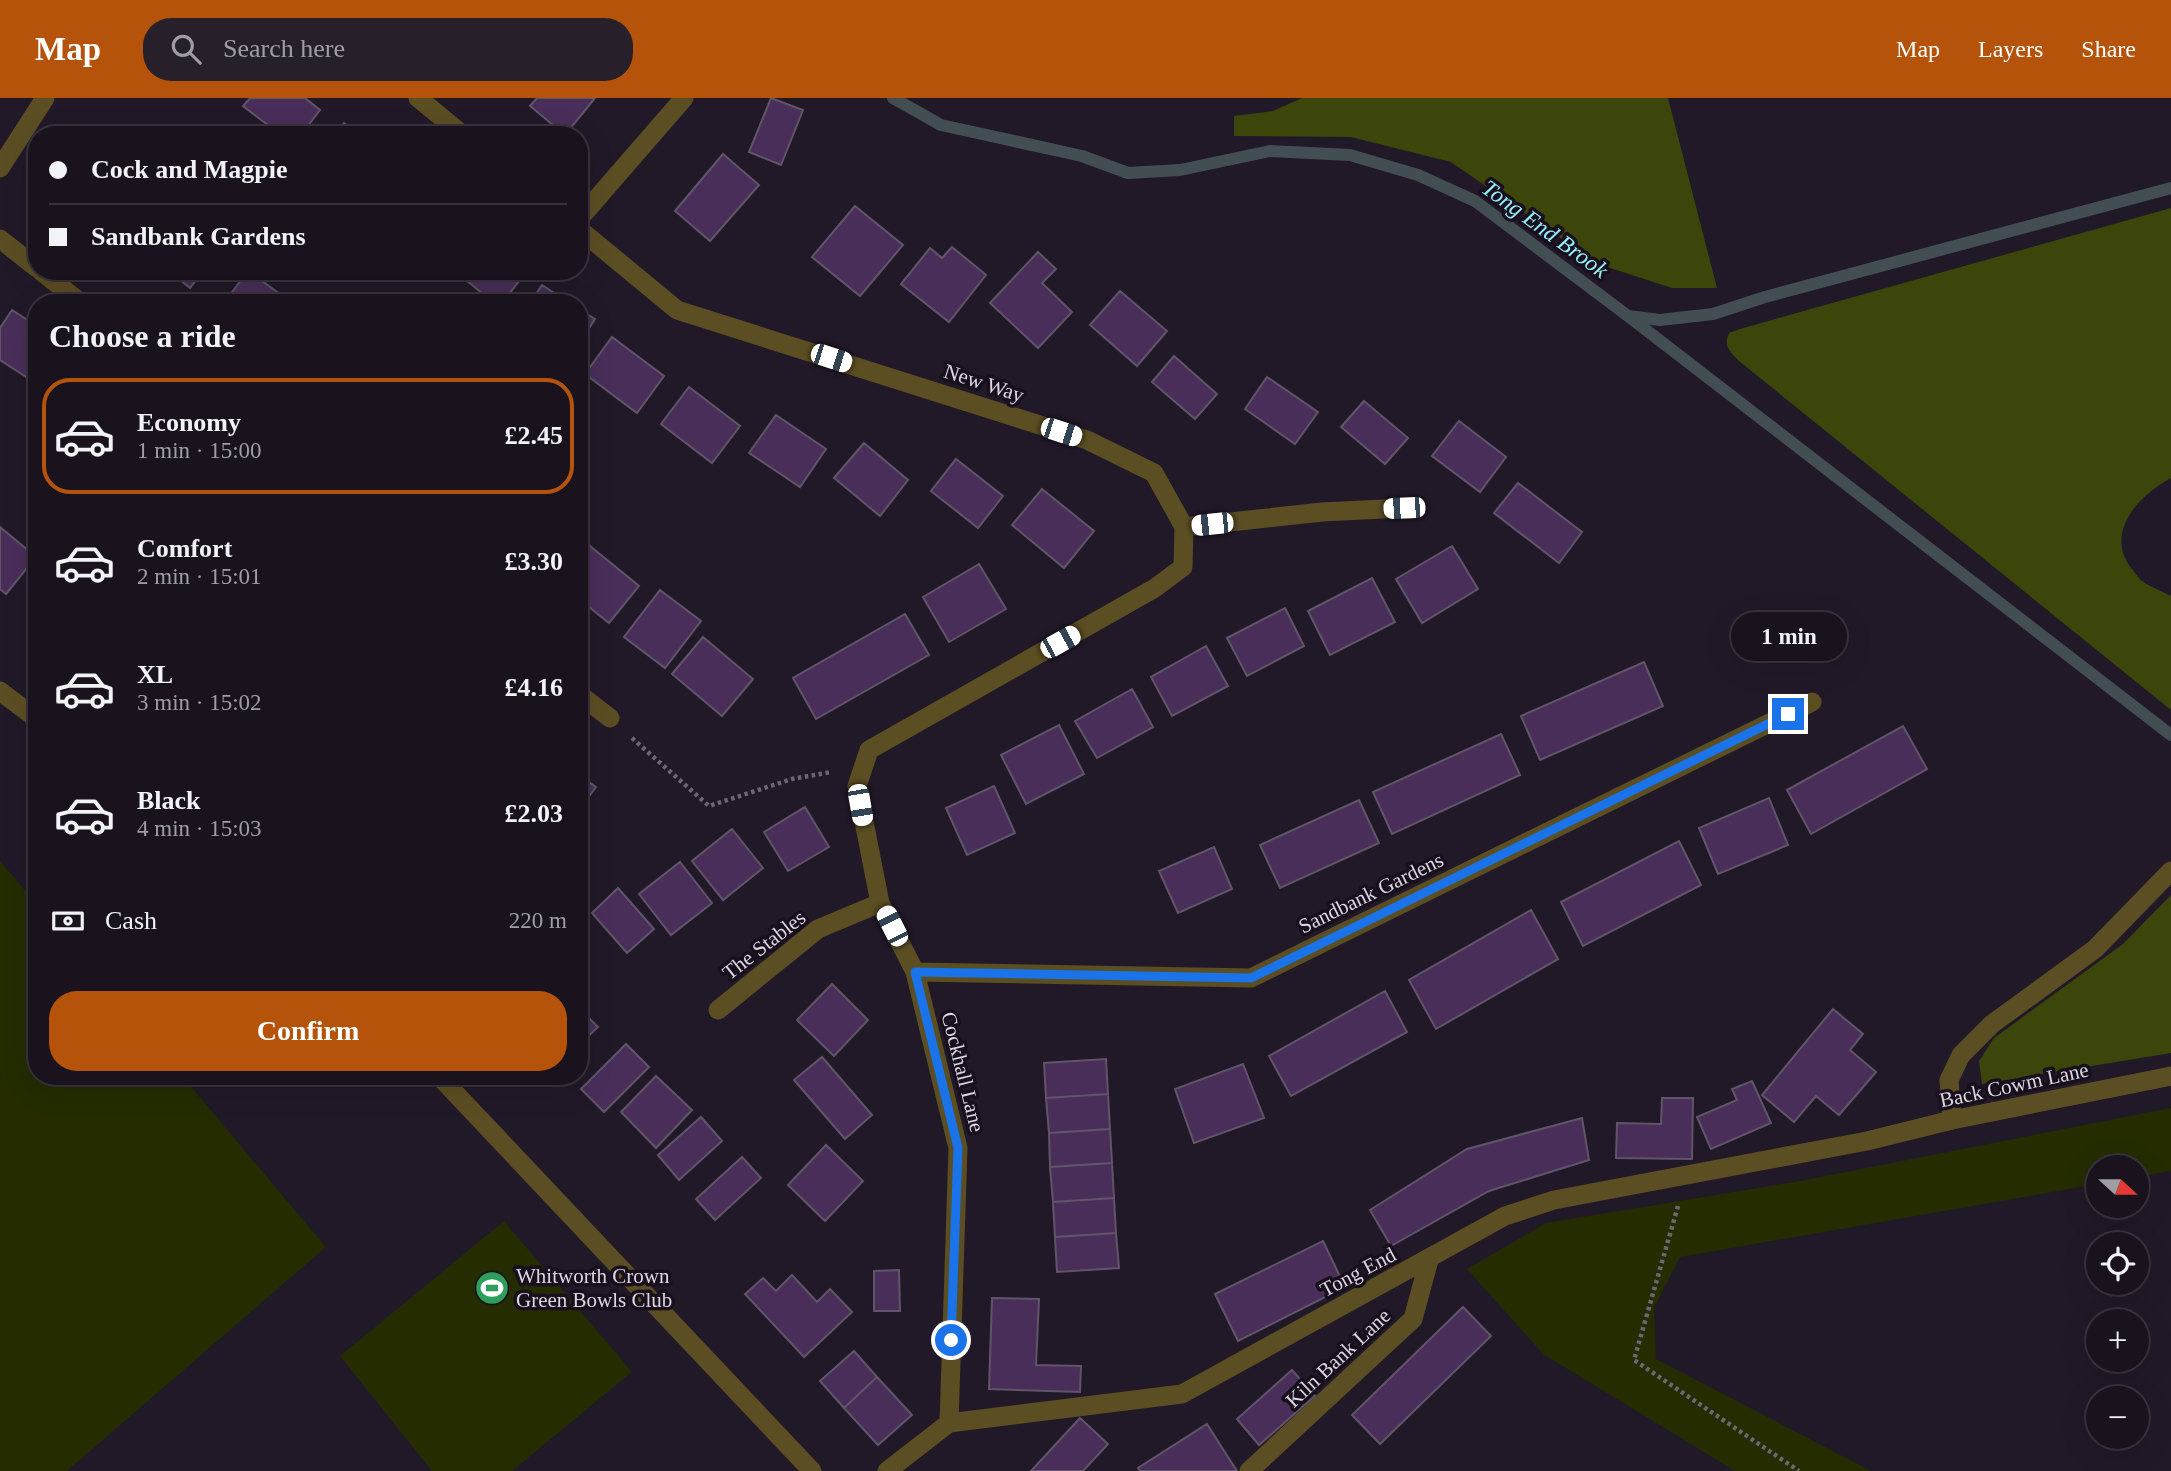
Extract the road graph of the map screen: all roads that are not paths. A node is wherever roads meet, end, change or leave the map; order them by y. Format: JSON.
{"nodes":[{"id":1,"x":46,"y":98,"type":"edge"},
{"id":2,"x":418,"y":98,"type":"edge"},
{"id":3,"x":684,"y":98,"type":"edge"},
{"id":4,"x":452,"y":126,"type":"edge"},
{"id":5,"x":0,"y":168,"type":"edge"},
{"id":6,"x":588,"y":209,"type":"edge"},
{"id":7,"x":588,"y":236,"type":"edge"},
{"id":8,"x":0,"y":239,"type":"edge"},
{"id":9,"x":28,"y":261,"type":"edge"},
{"id":10,"x":52,"y":280,"type":"edge"},
{"id":11,"x":70,"y":294,"type":"edge"},
{"id":12,"x":1404,"y":508,"type":"dead end"},
{"id":13,"x":1184,"y":527,"type":"junction"},
{"id":14,"x":0,"y":691,"type":"edge"},
{"id":15,"x":588,"y":701,"type":"edge"},
{"id":16,"x":1812,"y":702,"type":"dead end"},
{"id":17,"x":28,"y":712,"type":"edge"},
{"id":18,"x":610,"y":718,"type":"road end"},
{"id":19,"x":2171,"y":871,"type":"edge"},
{"id":20,"x":880,"y":903,"type":"junction"},
{"id":21,"x":915,"y":972,"type":"junction"},
{"id":22,"x":718,"y":1010,"type":"dead end"},
{"id":23,"x":2171,"y":1076,"type":"edge"},
{"id":24,"x":447,"y":1085,"type":"edge"},
{"id":25,"x":1952,"y":1120,"type":"junction"},
{"id":26,"x":1867,"y":1141,"type":"joint"},
{"id":27,"x":1429,"y":1260,"type":"junction"},
{"id":28,"x":948,"y":1423,"type":"junction"},
{"id":29,"x":811,"y":1471,"type":"edge"},
{"id":30,"x":887,"y":1471,"type":"edge"},
{"id":31,"x":1249,"y":1471,"type":"edge"}],
"edges":[{"from":1,"to":5,"type":"street"},
{"from":2,"to":4,"type":"street"},
{"from":3,"to":6,"type":"street"},
{"from":7,"to":13,"type":"street","name":"New Way"},
{"from":8,"to":9,"type":"street"},
{"from":10,"to":11,"type":"street"},
{"from":12,"to":13,"type":"street"},
{"from":13,"to":20,"type":"street","name":"Cockhall Lane"},
{"from":14,"to":17,"type":"street"},
{"from":15,"to":18,"type":"street"},
{"from":16,"to":21,"type":"street","name":"Sandbank Gardens"},
{"from":19,"to":25,"type":"street"},
{"from":20,"to":21,"type":"street","name":"Cockhall Lane"},
{"from":20,"to":22,"type":"street","name":"The Stables"},
{"from":21,"to":28,"type":"street","name":"Cockhall Lane"},
{"from":23,"to":25,"type":"street","name":"Back Cowm Lane"},
{"from":24,"to":29,"type":"street"},
{"from":25,"to":26,"type":"street","name":"Back Cowm Lane"},
{"from":26,"to":27,"type":"street","name":"Tong End"},
{"from":27,"to":28,"type":"street","name":"Tong End"},
{"from":27,"to":31,"type":"street","name":"Kiln Bank Lane"},
{"from":28,"to":30,"type":"street"}]}
